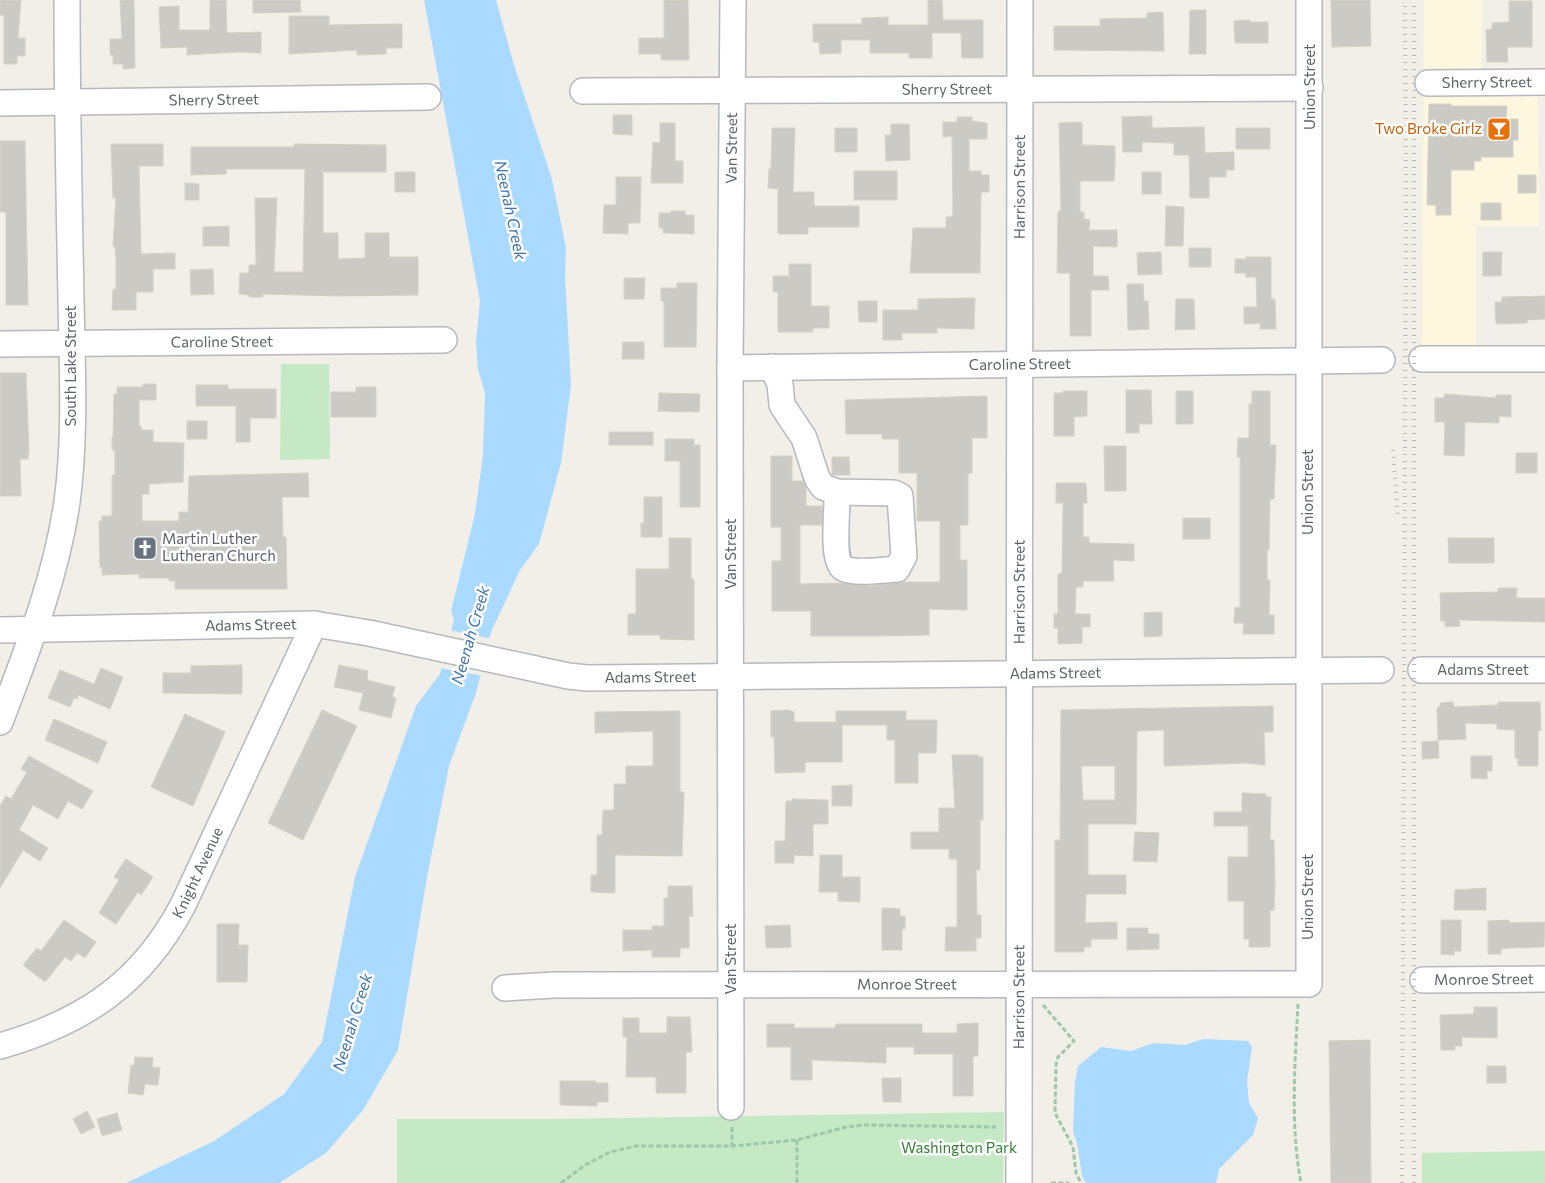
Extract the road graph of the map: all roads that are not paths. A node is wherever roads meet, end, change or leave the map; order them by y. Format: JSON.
{"nodes":[{"id":1,"x":67,"y":0,"type":"edge"},
{"id":2,"x":733,"y":0,"type":"edge"},
{"id":3,"x":1020,"y":0,"type":"edge"},
{"id":4,"x":1309,"y":0,"type":"edge"},
{"id":5,"x":1545,"y":82,"type":"edge"},
{"id":6,"x":1428,"y":83,"type":"dead end"},
{"id":7,"x":1019,"y":87,"type":"junction"},
{"id":8,"x":1310,"y":88,"type":"junction"},
{"id":9,"x":732,"y":90,"type":"junction"},
{"id":10,"x":583,"y":91,"type":"dead end"},
{"id":11,"x":428,"y":97,"type":"dead end"},
{"id":12,"x":68,"y":102,"type":"junction"},
{"id":13,"x":0,"y":103,"type":"edge"},
{"id":14,"x":444,"y":340,"type":"dead end"},
{"id":15,"x":71,"y":343,"type":"junction"},
{"id":16,"x":0,"y":344,"type":"edge"},
{"id":17,"x":1545,"y":359,"type":"edge"},
{"id":18,"x":1308,"y":360,"type":"junction"},
{"id":19,"x":1382,"y":360,"type":"dead end"},
{"id":20,"x":1422,"y":360,"type":"dead end"},
{"id":21,"x":1019,"y":364,"type":"junction"},
{"id":22,"x":772,"y":367,"type":"junction"},
{"id":23,"x":730,"y":368,"type":"junction"},
{"id":24,"x":837,"y":492,"type":"dead end"},
{"id":25,"x":314,"y":624,"type":"junction"},
{"id":26,"x":35,"y":629,"type":"junction"},
{"id":27,"x":0,"y":630,"type":"edge"},
{"id":28,"x":1308,"y":670,"type":"junction"},
{"id":29,"x":1381,"y":670,"type":"dead end"},
{"id":30,"x":1421,"y":670,"type":"dead end"},
{"id":31,"x":1545,"y":670,"type":"edge"},
{"id":32,"x":1019,"y":674,"type":"junction"},
{"id":33,"x":731,"y":677,"type":"junction"},
{"id":34,"x":0,"y":722,"type":"edge"},
{"id":35,"x":1545,"y":979,"type":"edge"},
{"id":36,"x":1423,"y":980,"type":"dead end"},
{"id":37,"x":731,"y":986,"type":"junction"},
{"id":38,"x":1019,"y":986,"type":"junction"},
{"id":39,"x":505,"y":988,"type":"dead end"},
{"id":40,"x":1300,"y":992,"type":"joint"},
{"id":41,"x":0,"y":1046,"type":"edge"},
{"id":42,"x":731,"y":1113,"type":"road end"},
{"id":43,"x":1019,"y":1183,"type":"edge"}],
"edges":[{"from":1,"to":12,"type":"street","name":"South Lake Street"},
{"from":2,"to":9,"type":"street","name":"Van Street"},
{"from":3,"to":7,"type":"street","name":"Harrison Street"},
{"from":4,"to":8,"type":"street","name":"Union Street"},
{"from":5,"to":6,"type":"street","name":"Sherry Street"},
{"from":7,"to":8,"type":"street","name":"Sherry Street"},
{"from":7,"to":9,"type":"street","name":"Sherry Street"},
{"from":7,"to":21,"type":"street","name":"Harrison Street"},
{"from":8,"to":18,"type":"street","name":"Union Street"},
{"from":9,"to":10,"type":"street","name":"Sherry Street"},
{"from":9,"to":23,"type":"street","name":"Van Street"},
{"from":11,"to":12,"type":"street","name":"Sherry Street"},
{"from":12,"to":13,"type":"street","name":"Sherry Street"},
{"from":12,"to":15,"type":"street","name":"South Lake Street"},
{"from":14,"to":15,"type":"street","name":"Caroline Street"},
{"from":15,"to":16,"type":"street","name":"Caroline Street"},
{"from":15,"to":26,"type":"street","name":"South Lake Street"},
{"from":17,"to":20,"type":"street"},
{"from":18,"to":19,"type":"street","name":"Caroline Street"},
{"from":18,"to":21,"type":"street","name":"Caroline Street"},
{"from":18,"to":28,"type":"street","name":"Union Street"},
{"from":21,"to":22,"type":"street","name":"Caroline Street"},
{"from":21,"to":32,"type":"street","name":"Harrison Street"},
{"from":22,"to":23,"type":"street","name":"Caroline Street"},
{"from":22,"to":24,"type":"street"},
{"from":23,"to":33,"type":"street","name":"Van Street"},
{"from":25,"to":26,"type":"street","name":"Adams Street"},
{"from":25,"to":33,"type":"street","name":"Adams Street"},
{"from":25,"to":41,"type":"street","name":"Knight Avenue"},
{"from":26,"to":27,"type":"street","name":"Adams Street"},
{"from":26,"to":34,"type":"street","name":"South Lake Street"},
{"from":28,"to":29,"type":"street","name":"Adams Street"},
{"from":28,"to":32,"type":"street","name":"Adams Street"},
{"from":28,"to":40,"type":"street","name":"Union Street"},
{"from":30,"to":31,"type":"street","name":"Adams Street"},
{"from":32,"to":33,"type":"street","name":"Adams Street"},
{"from":32,"to":38,"type":"street","name":"Harrison Street"},
{"from":33,"to":37,"type":"street","name":"Van Street"},
{"from":35,"to":36,"type":"street","name":"Monroe Street"},
{"from":37,"to":38,"type":"street","name":"Monroe Street"},
{"from":37,"to":39,"type":"street","name":"Monroe Street"},
{"from":37,"to":42,"type":"street","name":"Van Street"},
{"from":38,"to":40,"type":"street","name":"Monroe Street"},
{"from":38,"to":43,"type":"street","name":"Harrison Street"}]}
